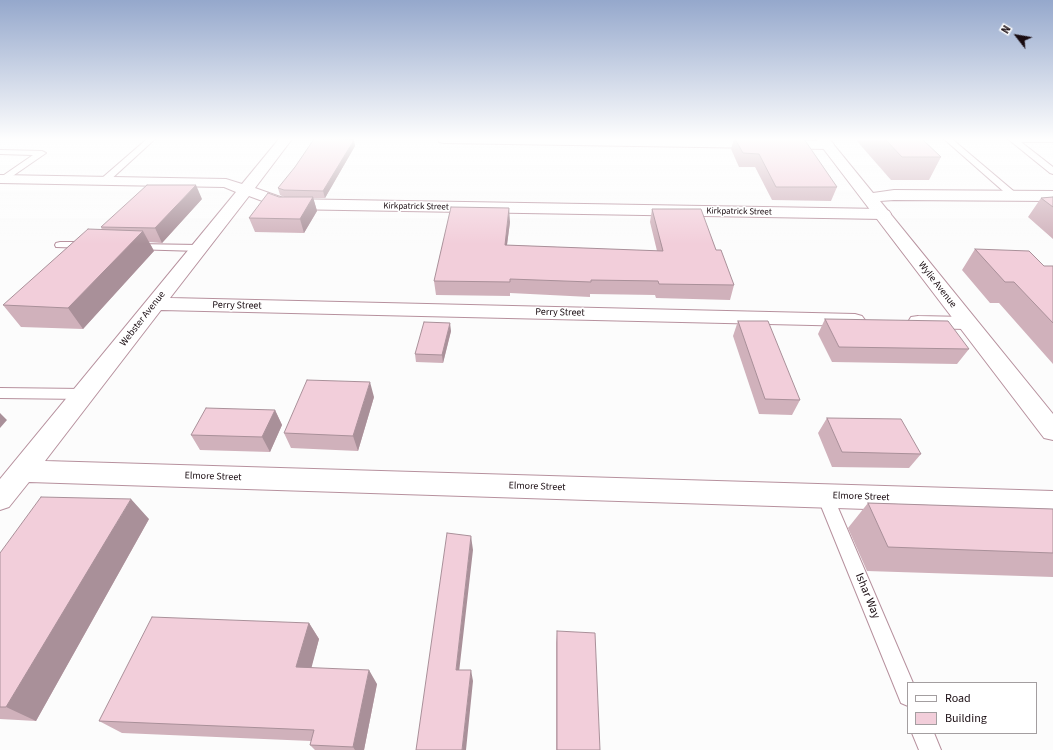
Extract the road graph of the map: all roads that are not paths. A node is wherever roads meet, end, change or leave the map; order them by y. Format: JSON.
{"nodes":[{"id":1,"x":111,"y":174,"type":"edge"},
{"id":2,"x":258,"y":174,"type":"edge"},
{"id":3,"x":851,"y":174,"type":"edge"},
{"id":4,"x":989,"y":174,"type":"edge"},
{"id":5,"x":2,"y":179,"type":"edge"},
{"id":6,"x":104,"y":180,"type":"junction"},
{"id":7,"x":245,"y":190,"type":"junction"},
{"id":8,"x":1014,"y":196,"type":"junction"},
{"id":9,"x":1053,"y":196,"type":"edge"},
{"id":10,"x":870,"y":198,"type":"junction"},
{"id":11,"x":883,"y":214,"type":"junction"},
{"id":12,"x":60,"y":245,"type":"dead end"},
{"id":13,"x":97,"y":246,"type":"edge"},
{"id":14,"x":126,"y":246,"type":"edge"},
{"id":15,"x":199,"y":248,"type":"junction"},
{"id":16,"x":154,"y":304,"type":"junction"},
{"id":17,"x":873,"y":321,"type":"edge"},
{"id":18,"x":897,"y":321,"type":"edge"},
{"id":19,"x":966,"y":323,"type":"junction"},
{"id":20,"x":0,"y":393,"type":"edge"},
{"id":21,"x":83,"y":394,"type":"junction"},
{"id":22,"x":1053,"y":431,"type":"edge"},
{"id":23,"x":22,"y":471,"type":"junction"},
{"id":24,"x":825,"y":496,"type":"junction"},
{"id":25,"x":0,"y":499,"type":"edge"},
{"id":26,"x":1053,"y":503,"type":"edge"},
{"id":27,"x":907,"y":694,"type":"edge"},
{"id":28,"x":923,"y":734,"type":"edge"},
{"id":29,"x":930,"y":750,"type":"edge"}],
"edges":[{"from":1,"to":6,"type":"lane"},
{"from":2,"to":7,"type":"street","name":"Webster Avenue"},
{"from":3,"to":10,"type":"street","name":"Wylie Avenue"},
{"from":4,"to":8,"type":"lane"},
{"from":5,"to":6,"type":"street","name":"Kirkpatrick Street"},
{"from":6,"to":7,"type":"street","name":"Kirkpatrick Street"},
{"from":7,"to":11,"type":"street","name":"Kirkpatrick Street"},
{"from":7,"to":15,"type":"street","name":"Webster Avenue"},
{"from":8,"to":9,"type":"street"},
{"from":8,"to":10,"type":"street"},
{"from":10,"to":11,"type":"street","name":"Wylie Avenue"},
{"from":11,"to":19,"type":"street","name":"Wylie Avenue"},
{"from":12,"to":13,"type":"lane"},
{"from":14,"to":15,"type":"lane"},
{"from":15,"to":16,"type":"street","name":"Webster Avenue"},
{"from":16,"to":17,"type":"street","name":"Perry Street"},
{"from":16,"to":21,"type":"street","name":"Webster Avenue"},
{"from":18,"to":19,"type":"street"},
{"from":19,"to":22,"type":"street","name":"Wylie Avenue"},
{"from":20,"to":21,"type":"lane"},
{"from":21,"to":23,"type":"street","name":"Webster Avenue"},
{"from":23,"to":24,"type":"street","name":"Elmore Street"},
{"from":23,"to":25,"type":"street","name":"Webster Avenue"},
{"from":24,"to":26,"type":"street","name":"Elmore Street"},
{"from":24,"to":27,"type":"lane","name":"Ishar Way"},
{"from":28,"to":29,"type":"lane"}]}
